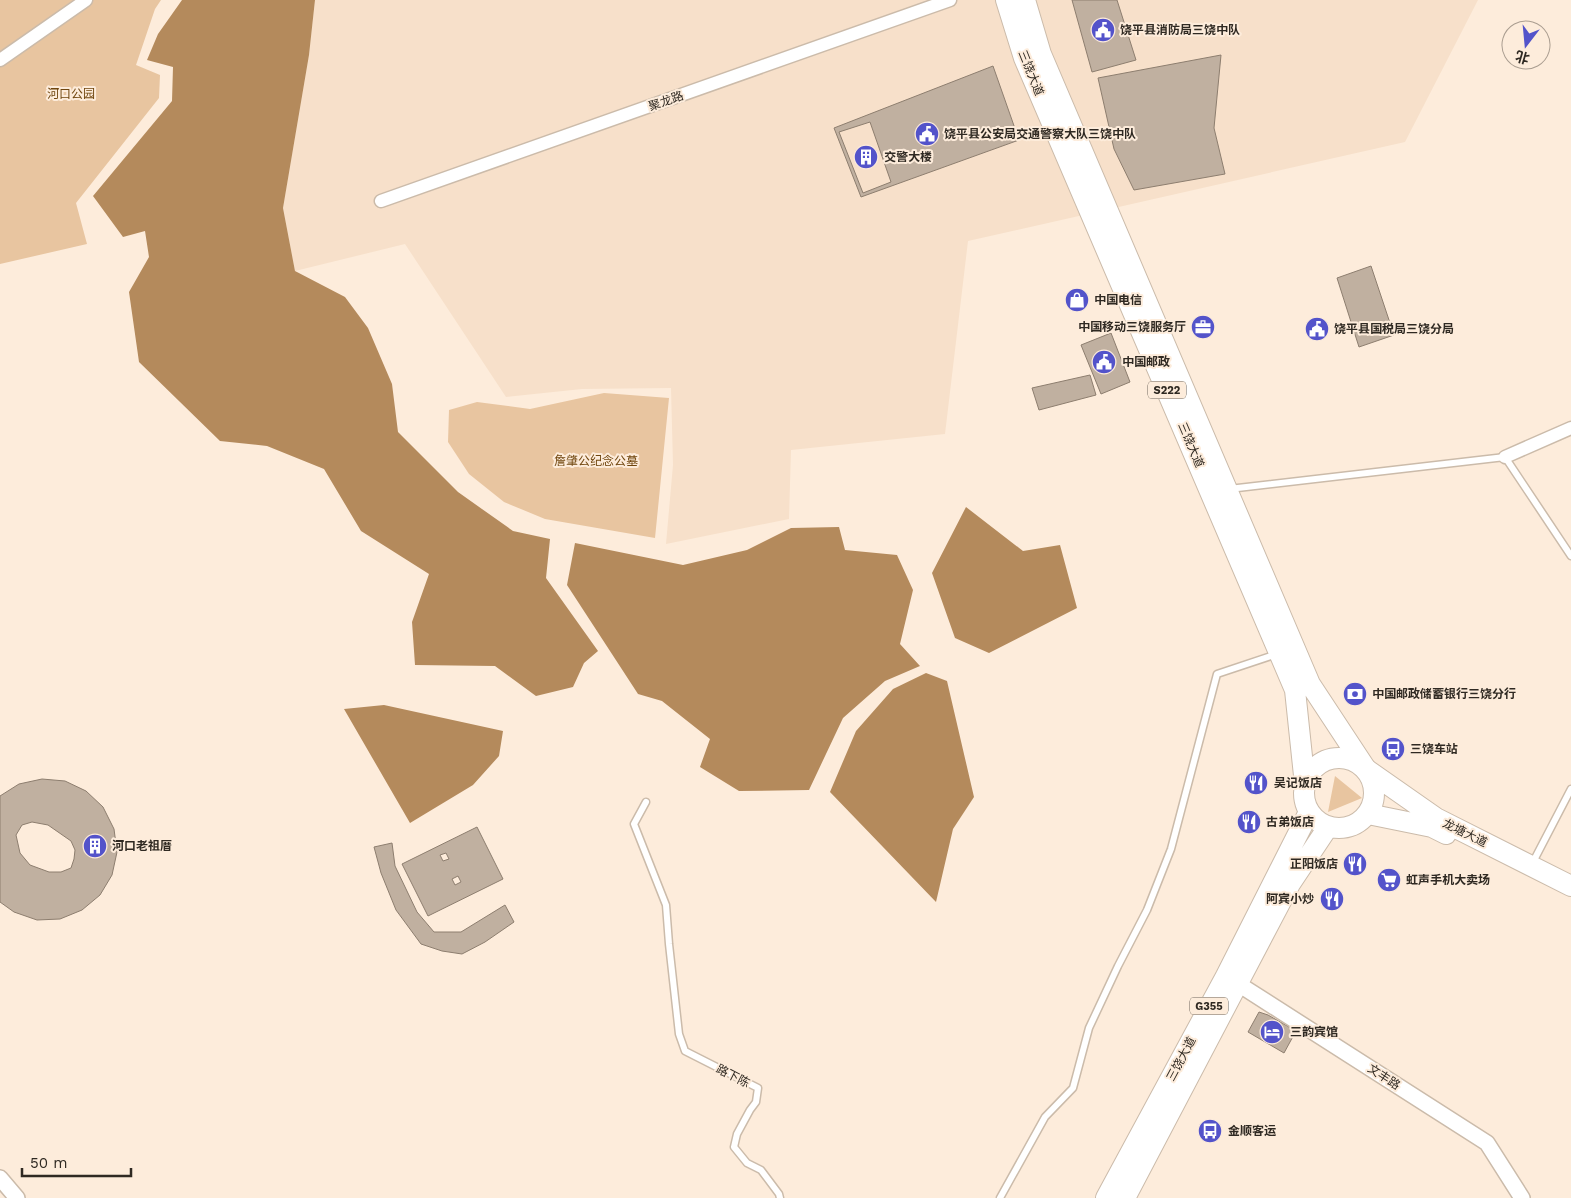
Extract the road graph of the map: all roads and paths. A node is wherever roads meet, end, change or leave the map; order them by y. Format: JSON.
{"nodes":[{"id":1,"x":86,"y":0,"type":"edge"},
{"id":2,"x":950,"y":0,"type":"edge"},
{"id":3,"x":1006,"y":0,"type":"edge"},
{"id":4,"x":1025,"y":0,"type":"edge"},
{"id":5,"x":0,"y":60,"type":"edge"},
{"id":6,"x":381,"y":201,"type":"dead end"},
{"id":7,"x":1571,"y":428,"type":"edge"},
{"id":8,"x":1505,"y":457,"type":"junction"},
{"id":9,"x":1219,"y":490,"type":"junction"},
{"id":10,"x":1571,"y":556,"type":"edge"},
{"id":11,"x":1280,"y":653,"type":"junction"},
{"id":12,"x":1303,"y":687,"type":"junction"},
{"id":13,"x":1366,"y":769,"type":"junction"},
{"id":14,"x":1305,"y":785,"type":"junction"},
{"id":15,"x":1571,"y":789,"type":"edge"},
{"id":16,"x":646,"y":802,"type":"dead end"},
{"id":17,"x":1309,"y":812,"type":"junction"},
{"id":18,"x":1368,"y":814,"type":"junction"},
{"id":19,"x":1434,"y":823,"type":"junction"},
{"id":20,"x":1328,"y":827,"type":"junction"},
{"id":21,"x":1529,"y":870,"type":"junction"},
{"id":22,"x":1283,"y":881,"type":"junction"},
{"id":23,"x":1571,"y":886,"type":"edge"},
{"id":24,"x":1571,"y":897,"type":"edge"},
{"id":25,"x":1232,"y":980,"type":"junction"},
{"id":26,"x":0,"y":1178,"type":"edge"},
{"id":27,"x":17,"y":1198,"type":"edge"},
{"id":28,"x":780,"y":1198,"type":"edge"},
{"id":29,"x":1000,"y":1198,"type":"edge"},
{"id":30,"x":1106,"y":1198,"type":"edge"},
{"id":31,"x":1124,"y":1198,"type":"edge"},
{"id":32,"x":1522,"y":1198,"type":"edge"}],
"edges":[{"from":1,"to":5,"type":"street"},
{"from":2,"to":6,"type":"street","name":"聚龙路"},
{"from":3,"to":9,"type":"main road","name":"三饶大道","number":"S222"},
{"from":4,"to":9,"type":"main road","name":"三饶大道","number":"S222"},
{"from":7,"to":8,"type":"street"},
{"from":8,"to":9,"type":"lane"},
{"from":8,"to":10,"type":"lane"},
{"from":9,"to":11,"type":"main road","name":"三饶大道","number":"S222"},
{"from":9,"to":12,"type":"main road","name":"三饶大道","number":"S222"},
{"from":11,"to":12,"type":"main road","name":"三饶大道","number":"S222"},
{"from":11,"to":29,"type":"lane"},
{"from":12,"to":13,"type":"main road","name":"三饶大道","number":"S222"},
{"from":12,"to":14,"type":"main road","name":"三饶大道","number":"S222"},
{"from":13,"to":14,"type":"main road"},
{"from":13,"to":18,"type":"main road"},
{"from":13,"to":19,"type":"main road","name":"龙塘大道"},
{"from":14,"to":17,"type":"main road"},
{"from":15,"to":21,"type":"lane"},
{"from":16,"to":28,"type":"lane","name":"路下陈"},
{"from":17,"to":20,"type":"main road"},
{"from":17,"to":22,"type":"main road","name":"三饶大道","number":"G355"},
{"from":18,"to":19,"type":"main road","name":"龙塘大道"},
{"from":18,"to":20,"type":"main road"},
{"from":19,"to":21,"type":"main road","name":"龙塘大道"},
{"from":20,"to":22,"type":"main road","name":"三饶大道","number":"G355"},
{"from":21,"to":23,"type":"main road","name":"龙塘大道"},
{"from":21,"to":24,"type":"main road","name":"龙塘大道"},
{"from":22,"to":25,"type":"main road","name":"三饶大道","number":"G355"},
{"from":25,"to":30,"type":"main road","name":"三饶大道","number":"G355"},
{"from":25,"to":31,"type":"main road","name":"三饶大道","number":"G355"},
{"from":25,"to":32,"type":"street","name":"文丰路"},
{"from":26,"to":27,"type":"street"}]}
